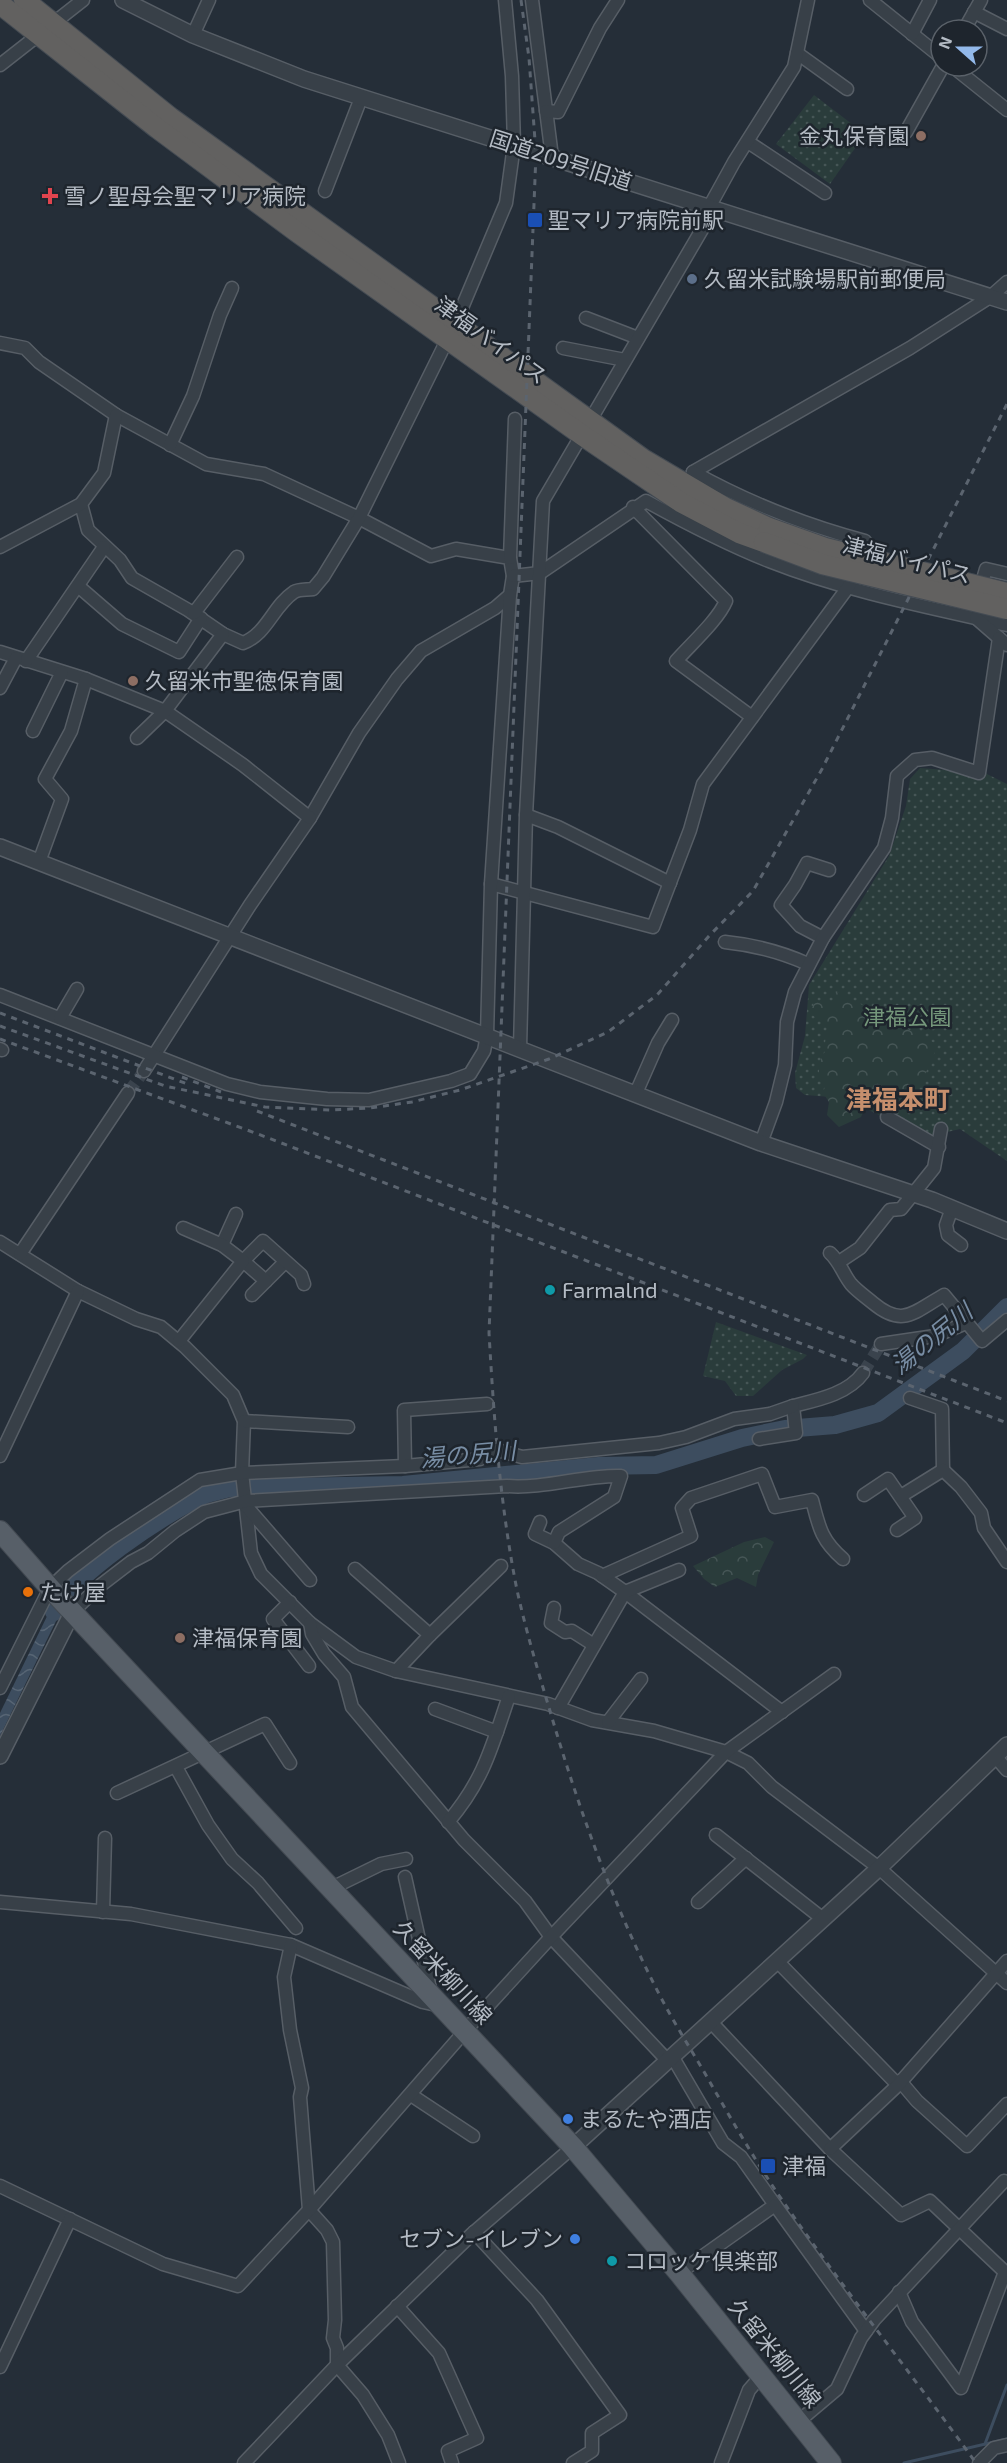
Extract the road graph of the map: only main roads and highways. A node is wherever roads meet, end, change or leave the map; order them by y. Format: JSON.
{"nodes":[{"id":1,"x":24,"y":0,"type":"edge"},
{"id":2,"x":0,"y":4,"type":"edge"},
{"id":3,"x":45,"y":29,"type":"junction"},
{"id":4,"x":767,"y":535,"type":"junction"},
{"id":5,"x":1007,"y":593,"type":"edge"},
{"id":6,"x":1007,"y":609,"type":"edge"},
{"id":7,"x":0,"y":1531,"type":"edge"},
{"id":8,"x":831,"y":2463,"type":"edge"}],
"edges":[{"from":1,"to":3,"type":"highway","name":"津福バイパス"},
{"from":2,"to":3,"type":"highway","name":"津福バイパス"},
{"from":3,"to":4,"type":"highway","name":"津福バイパス"},
{"from":4,"to":5,"type":"highway","name":"津福バイパス","bridge":true},
{"from":4,"to":6,"type":"highway","name":"津福バイパス","bridge":true},
{"from":7,"to":8,"type":"main road","name":"久留米柳川線"}]}
